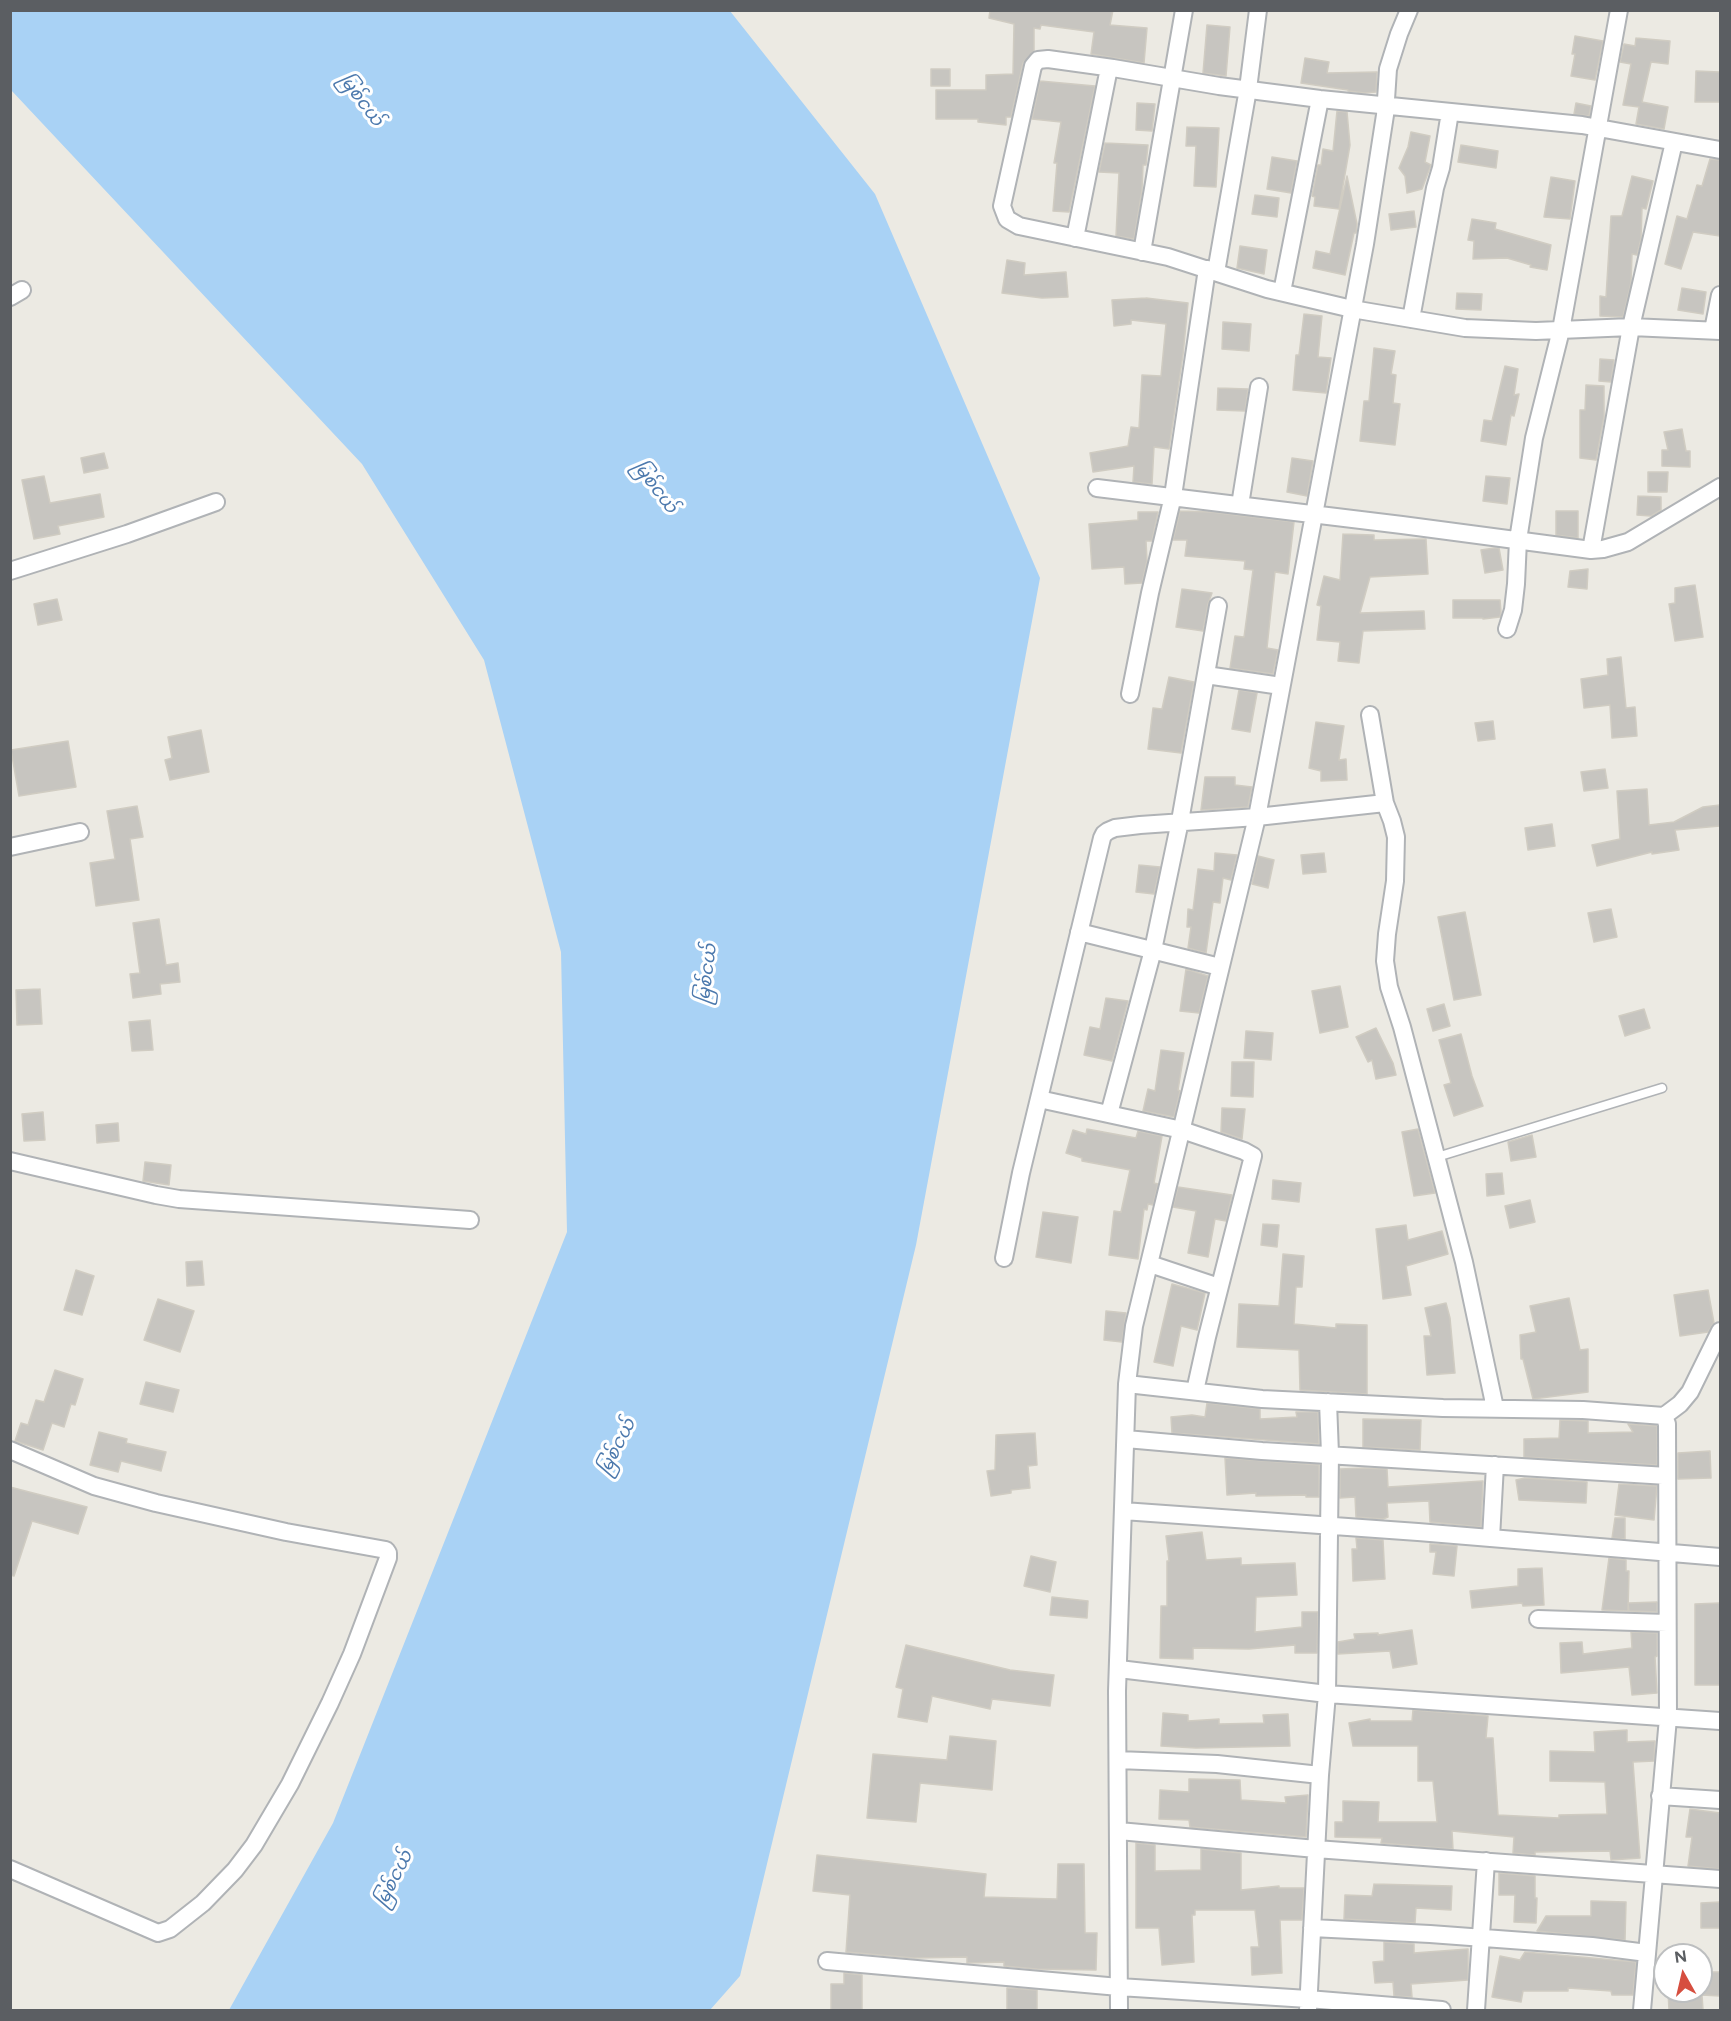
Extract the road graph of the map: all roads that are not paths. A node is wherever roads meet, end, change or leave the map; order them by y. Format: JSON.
{"nodes":[{"id":1,"x":1184,"y":10,"type":"edge"},
{"id":2,"x":1258,"y":10,"type":"edge"},
{"id":3,"x":1409,"y":10,"type":"edge"},
{"id":4,"x":1619,"y":10,"type":"edge"},
{"id":5,"x":1109,"y":68,"type":"junction"},
{"id":6,"x":1171,"y":78,"type":"junction"},
{"id":7,"x":1248,"y":89,"type":"junction"},
{"id":8,"x":1320,"y":99,"type":"junction"},
{"id":9,"x":1386,"y":106,"type":"junction"},
{"id":10,"x":1450,"y":112,"type":"junction"},
{"id":11,"x":1597,"y":128,"type":"junction"},
{"id":12,"x":1674,"y":142,"type":"junction"},
{"id":13,"x":1720,"y":150,"type":"edge"},
{"id":14,"x":1075,"y":238,"type":"junction"},
{"id":15,"x":1142,"y":252,"type":"junction"},
{"id":16,"x":1211,"y":271,"type":"junction"},
{"id":17,"x":1282,"y":292,"type":"junction"},
{"id":18,"x":1720,"y":295,"type":"edge"},
{"id":19,"x":1352,"y":309,"type":"junction"},
{"id":20,"x":1411,"y":319,"type":"junction"},
{"id":21,"x":1631,"y":327,"type":"junction"},
{"id":22,"x":1561,"y":330,"type":"junction"},
{"id":23,"x":1717,"y":330,"type":"edge"},
{"id":24,"x":1259,"y":387,"type":"dead end"},
{"id":25,"x":1720,"y":487,"type":"edge"},
{"id":26,"x":1097,"y":488,"type":"dead end"},
{"id":27,"x":1173,"y":496,"type":"junction"},
{"id":28,"x":216,"y":502,"type":"dead end"},
{"id":29,"x":1240,"y":505,"type":"junction"},
{"id":30,"x":1313,"y":514,"type":"junction"},
{"id":31,"x":1518,"y":540,"type":"junction"},
{"id":32,"x":1591,"y":550,"type":"junction"},
{"id":33,"x":10,"y":571,"type":"edge"},
{"id":34,"x":1218,"y":606,"type":"dead end"},
{"id":35,"x":1507,"y":629,"type":"dead end"},
{"id":36,"x":1206,"y":675,"type":"junction"},
{"id":37,"x":1281,"y":687,"type":"junction"},
{"id":38,"x":1130,"y":693,"type":"dead end"},
{"id":39,"x":1370,"y":715,"type":"dead end"},
{"id":40,"x":1385,"y":803,"type":"junction"},
{"id":41,"x":1257,"y":818,"type":"junction"},
{"id":42,"x":1180,"y":821,"type":"junction"},
{"id":43,"x":80,"y":832,"type":"dead end"},
{"id":44,"x":10,"y":847,"type":"edge"},
{"id":45,"x":1079,"y":932,"type":"junction"},
{"id":46,"x":1153,"y":950,"type":"junction"},
{"id":47,"x":1220,"y":967,"type":"junction"},
{"id":48,"x":1662,"y":1088,"type":"dead end"},
{"id":49,"x":1039,"y":1099,"type":"junction"},
{"id":50,"x":1109,"y":1114,"type":"junction"},
{"id":51,"x":1182,"y":1130,"type":"junction"},
{"id":52,"x":1437,"y":1157,"type":"junction"},
{"id":53,"x":10,"y":1161,"type":"edge"},
{"id":54,"x":470,"y":1220,"type":"dead end"},
{"id":55,"x":1004,"y":1258,"type":"dead end"},
{"id":56,"x":1150,"y":1264,"type":"junction"},
{"id":57,"x":1219,"y":1287,"type":"junction"},
{"id":58,"x":1720,"y":1332,"type":"edge"},
{"id":59,"x":1127,"y":1384,"type":"junction"},
{"id":60,"x":1195,"y":1390,"type":"junction"},
{"id":61,"x":1328,"y":1402,"type":"junction"},
{"id":62,"x":1495,"y":1408,"type":"junction"},
{"id":63,"x":1664,"y":1416,"type":"junction"},
{"id":64,"x":1126,"y":1439,"type":"junction"},
{"id":65,"x":10,"y":1450,"type":"edge"},
{"id":66,"x":1330,"y":1454,"type":"junction"},
{"id":67,"x":1495,"y":1465,"type":"junction"},
{"id":68,"x":1667,"y":1476,"type":"junction"},
{"id":69,"x":1123,"y":1511,"type":"junction"},
{"id":70,"x":1329,"y":1526,"type":"junction"},
{"id":71,"x":1491,"y":1538,"type":"junction"},
{"id":72,"x":1666,"y":1553,"type":"junction"},
{"id":73,"x":1720,"y":1557,"type":"edge"},
{"id":74,"x":1538,"y":1619,"type":"dead end"},
{"id":75,"x":1667,"y":1623,"type":"junction"},
{"id":76,"x":1119,"y":1669,"type":"junction"},
{"id":77,"x":1327,"y":1694,"type":"junction"},
{"id":78,"x":1668,"y":1718,"type":"junction"},
{"id":79,"x":1720,"y":1721,"type":"edge"},
{"id":80,"x":1118,"y":1760,"type":"junction"},
{"id":81,"x":1320,"y":1774,"type":"junction"},
{"id":82,"x":1660,"y":1796,"type":"junction"},
{"id":83,"x":1720,"y":1800,"type":"edge"},
{"id":84,"x":1119,"y":1831,"type":"junction"},
{"id":85,"x":1316,"y":1849,"type":"junction"},
{"id":86,"x":1486,"y":1861,"type":"junction"},
{"id":87,"x":10,"y":1869,"type":"edge"},
{"id":88,"x":1653,"y":1873,"type":"junction"},
{"id":89,"x":1720,"y":1879,"type":"edge"},
{"id":90,"x":1312,"y":1928,"type":"junction"},
{"id":91,"x":1482,"y":1937,"type":"junction"},
{"id":92,"x":1647,"y":1953,"type":"junction"},
{"id":93,"x":827,"y":1961,"type":"dead end"},
{"id":94,"x":1119,"y":1987,"type":"junction"},
{"id":95,"x":1308,"y":2005,"type":"edge"},
{"id":96,"x":1119,"y":2010,"type":"edge"},
{"id":97,"x":1442,"y":2010,"type":"edge"},
{"id":98,"x":1476,"y":2010,"type":"edge"},
{"id":99,"x":1642,"y":2010,"type":"edge"}],
"edges":[{"from":1,"to":6,"type":"street"},
{"from":2,"to":7,"type":"street"},
{"from":3,"to":9,"type":"street"},
{"from":4,"to":11,"type":"street"},
{"from":5,"to":6,"type":"street"},
{"from":5,"to":14,"type":"street"},
{"from":5,"to":14,"type":"street"},
{"from":6,"to":7,"type":"street"},
{"from":6,"to":15,"type":"street"},
{"from":7,"to":8,"type":"street"},
{"from":7,"to":16,"type":"street"},
{"from":8,"to":9,"type":"street"},
{"from":8,"to":17,"type":"street"},
{"from":9,"to":10,"type":"street"},
{"from":9,"to":19,"type":"street"},
{"from":10,"to":11,"type":"street"},
{"from":10,"to":20,"type":"street"},
{"from":11,"to":12,"type":"street"},
{"from":11,"to":22,"type":"street"},
{"from":12,"to":13,"type":"street"},
{"from":12,"to":21,"type":"street"},
{"from":14,"to":15,"type":"street"},
{"from":15,"to":16,"type":"street"},
{"from":16,"to":17,"type":"street"},
{"from":16,"to":27,"type":"street"},
{"from":17,"to":19,"type":"street"},
{"from":18,"to":23,"type":"street"},
{"from":19,"to":20,"type":"street"},
{"from":19,"to":30,"type":"street"},
{"from":20,"to":22,"type":"street"},
{"from":21,"to":22,"type":"street"},
{"from":21,"to":23,"type":"street"},
{"from":21,"to":32,"type":"street"},
{"from":22,"to":31,"type":"street"},
{"from":24,"to":29,"type":"street"},
{"from":25,"to":32,"type":"street"},
{"from":26,"to":27,"type":"street"},
{"from":27,"to":29,"type":"street"},
{"from":27,"to":38,"type":"street"},
{"from":28,"to":33,"type":"street"},
{"from":29,"to":30,"type":"street"},
{"from":30,"to":31,"type":"street"},
{"from":30,"to":37,"type":"street"},
{"from":31,"to":32,"type":"street"},
{"from":31,"to":35,"type":"street"},
{"from":34,"to":36,"type":"street"},
{"from":36,"to":37,"type":"street"},
{"from":36,"to":42,"type":"street"},
{"from":37,"to":41,"type":"street"},
{"from":39,"to":40,"type":"street"},
{"from":40,"to":41,"type":"street"},
{"from":40,"to":52,"type":"street"},
{"from":41,"to":42,"type":"street"},
{"from":41,"to":47,"type":"street"},
{"from":42,"to":45,"type":"street"},
{"from":42,"to":46,"type":"street"},
{"from":43,"to":44,"type":"street"},
{"from":45,"to":46,"type":"street"},
{"from":45,"to":49,"type":"street"},
{"from":46,"to":47,"type":"street"},
{"from":46,"to":50,"type":"street"},
{"from":47,"to":51,"type":"street"},
{"from":48,"to":52,"type":"lane"},
{"from":49,"to":50,"type":"street"},
{"from":49,"to":55,"type":"street"},
{"from":50,"to":51,"type":"street"},
{"from":51,"to":56,"type":"street"},
{"from":51,"to":57,"type":"street"},
{"from":52,"to":62,"type":"street"},
{"from":53,"to":54,"type":"street"},
{"from":56,"to":57,"type":"street"},
{"from":56,"to":59,"type":"street"},
{"from":57,"to":60,"type":"street"},
{"from":58,"to":63,"type":"street"},
{"from":59,"to":60,"type":"street"},
{"from":59,"to":64,"type":"street"},
{"from":60,"to":61,"type":"street"},
{"from":61,"to":62,"type":"street"},
{"from":61,"to":66,"type":"street"},
{"from":62,"to":63,"type":"street"},
{"from":63,"to":68,"type":"street"},
{"from":64,"to":66,"type":"street"},
{"from":64,"to":69,"type":"street"},
{"from":65,"to":87,"type":"street"},
{"from":66,"to":67,"type":"street"},
{"from":66,"to":70,"type":"street"},
{"from":67,"to":68,"type":"street"},
{"from":67,"to":71,"type":"street"},
{"from":68,"to":72,"type":"street"},
{"from":69,"to":70,"type":"street"},
{"from":69,"to":76,"type":"street"},
{"from":70,"to":71,"type":"street"},
{"from":70,"to":77,"type":"street"},
{"from":71,"to":72,"type":"street"},
{"from":72,"to":73,"type":"street"},
{"from":72,"to":75,"type":"street"},
{"from":74,"to":75,"type":"street"},
{"from":75,"to":78,"type":"street"},
{"from":76,"to":77,"type":"street"},
{"from":76,"to":80,"type":"street"},
{"from":77,"to":78,"type":"street"},
{"from":77,"to":81,"type":"street"},
{"from":78,"to":79,"type":"street"},
{"from":78,"to":82,"type":"street"},
{"from":80,"to":81,"type":"street"},
{"from":80,"to":84,"type":"street"},
{"from":81,"to":85,"type":"street"},
{"from":82,"to":83,"type":"street"},
{"from":82,"to":88,"type":"street"},
{"from":84,"to":85,"type":"street"},
{"from":84,"to":94,"type":"street"},
{"from":85,"to":86,"type":"street"},
{"from":85,"to":90,"type":"street"},
{"from":86,"to":88,"type":"street"},
{"from":86,"to":91,"type":"street"},
{"from":88,"to":89,"type":"street"},
{"from":88,"to":92,"type":"street"},
{"from":90,"to":91,"type":"street"},
{"from":90,"to":95,"type":"street"},
{"from":91,"to":92,"type":"street"},
{"from":91,"to":98,"type":"street"},
{"from":92,"to":99,"type":"street"},
{"from":93,"to":94,"type":"street"},
{"from":94,"to":95,"type":"street"},
{"from":94,"to":96,"type":"street"},
{"from":95,"to":97,"type":"street"}]}
